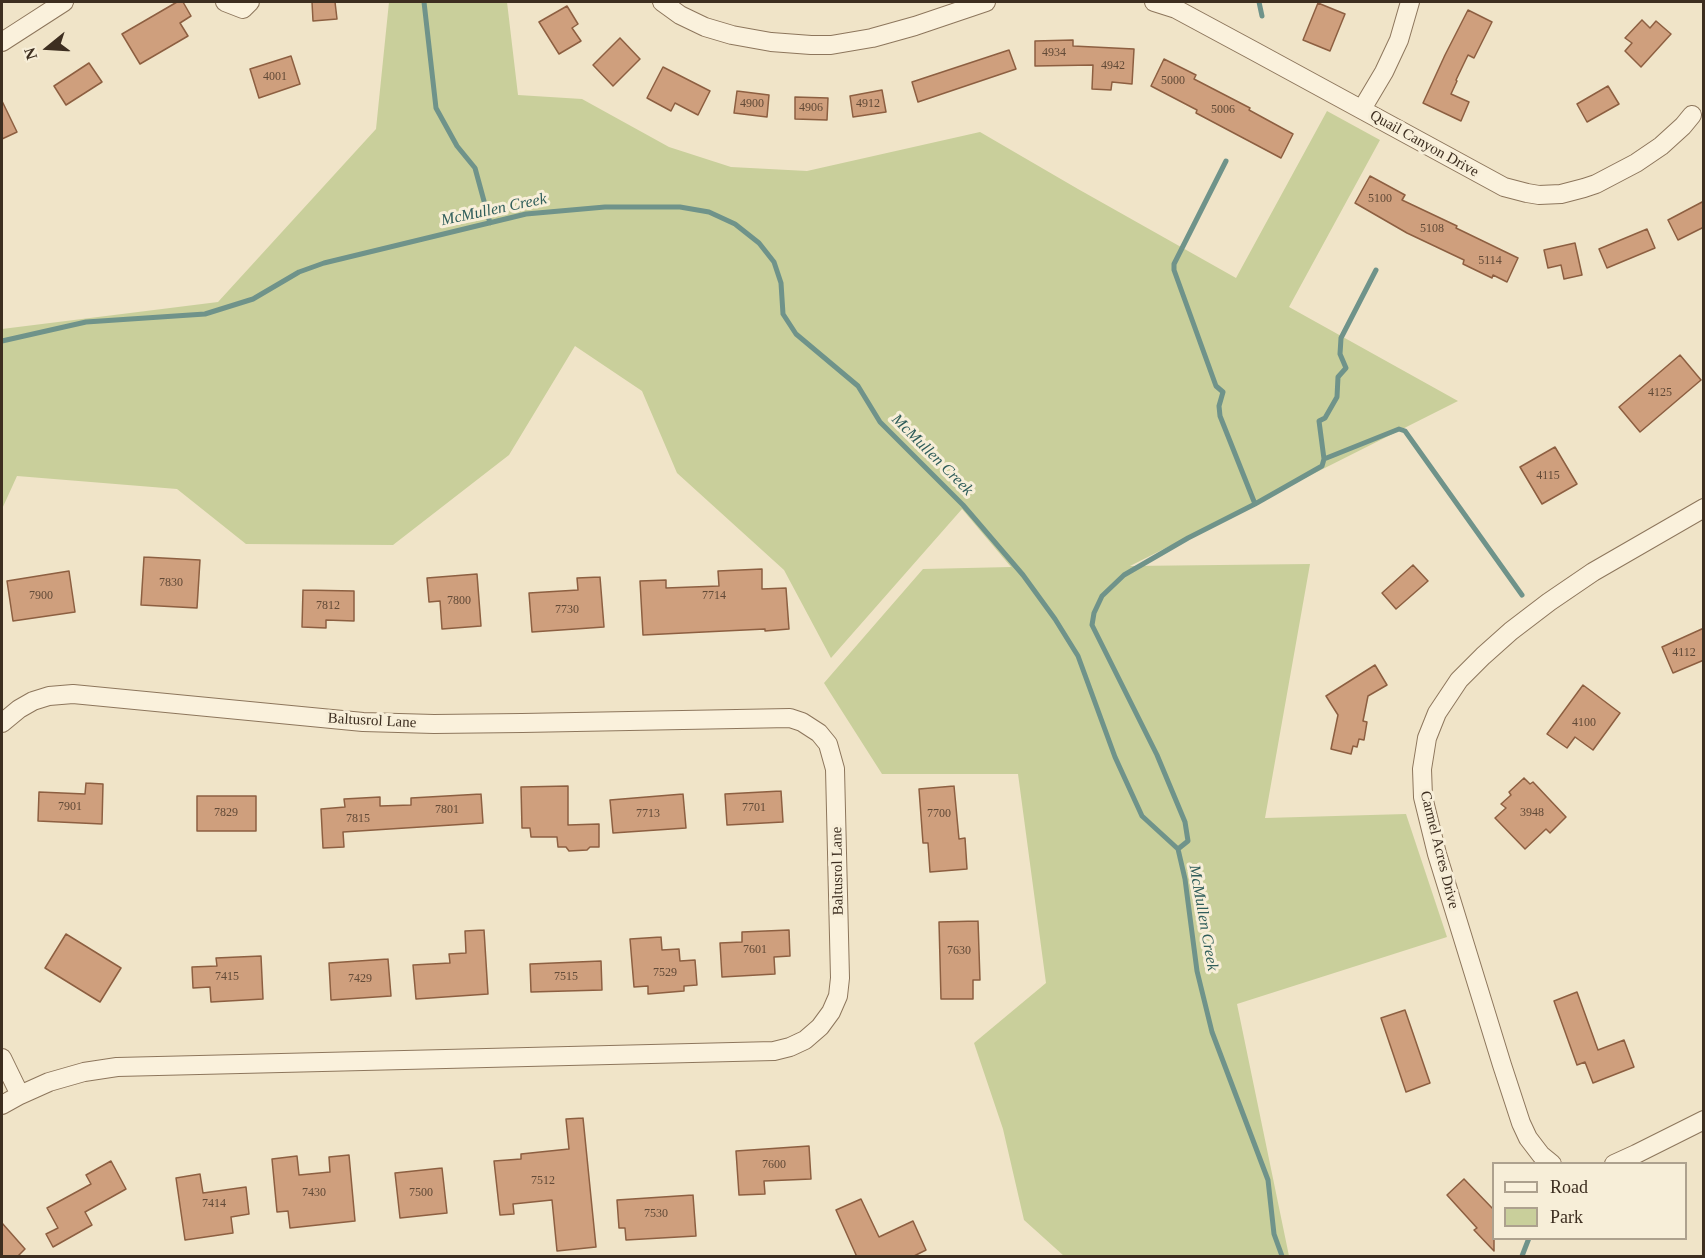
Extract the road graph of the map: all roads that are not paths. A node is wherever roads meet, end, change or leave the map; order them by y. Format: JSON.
{"nodes":[{"id":1,"x":64,"y":2,"type":"edge"},
{"id":2,"x":225,"y":2,"type":"edge"},
{"id":3,"x":250,"y":2,"type":"edge"},
{"id":4,"x":662,"y":2,"type":"edge"},
{"id":5,"x":986,"y":2,"type":"edge"},
{"id":6,"x":1154,"y":2,"type":"edge"},
{"id":7,"x":1410,"y":2,"type":"edge"},
{"id":8,"x":2,"y":42,"type":"edge"},
{"id":9,"x":1362,"y":109,"type":"junction"},
{"id":10,"x":1692,"y":115,"type":"dead end"},
{"id":11,"x":1704,"y":508,"type":"edge"},
{"id":12,"x":2,"y":723,"type":"edge"},
{"id":13,"x":2,"y":1058,"type":"edge"},
{"id":14,"x":20,"y":1095,"type":"junction"},
{"id":15,"x":2,"y":1105,"type":"edge"},
{"id":16,"x":1704,"y":1120,"type":"edge"},
{"id":17,"x":1550,"y":1162,"type":"edge"},
{"id":18,"x":1618,"y":1162,"type":"edge"}],
"edges":[{"from":1,"to":8,"type":"street"},
{"from":2,"to":3,"type":"street"},
{"from":4,"to":5,"type":"street"},
{"from":6,"to":9,"type":"street","name":"Quail Canyon Drive"},
{"from":7,"to":9,"type":"street"},
{"from":9,"to":10,"type":"street","name":"Quail Canyon Drive"},
{"from":11,"to":17,"type":"street","name":"Carmel Acres Drive"},
{"from":12,"to":14,"type":"street","name":"Baltusrol Lane"},
{"from":13,"to":14,"type":"street"},
{"from":14,"to":15,"type":"street","name":"Baltusrol Lane"},
{"from":16,"to":18,"type":"street"}]}
